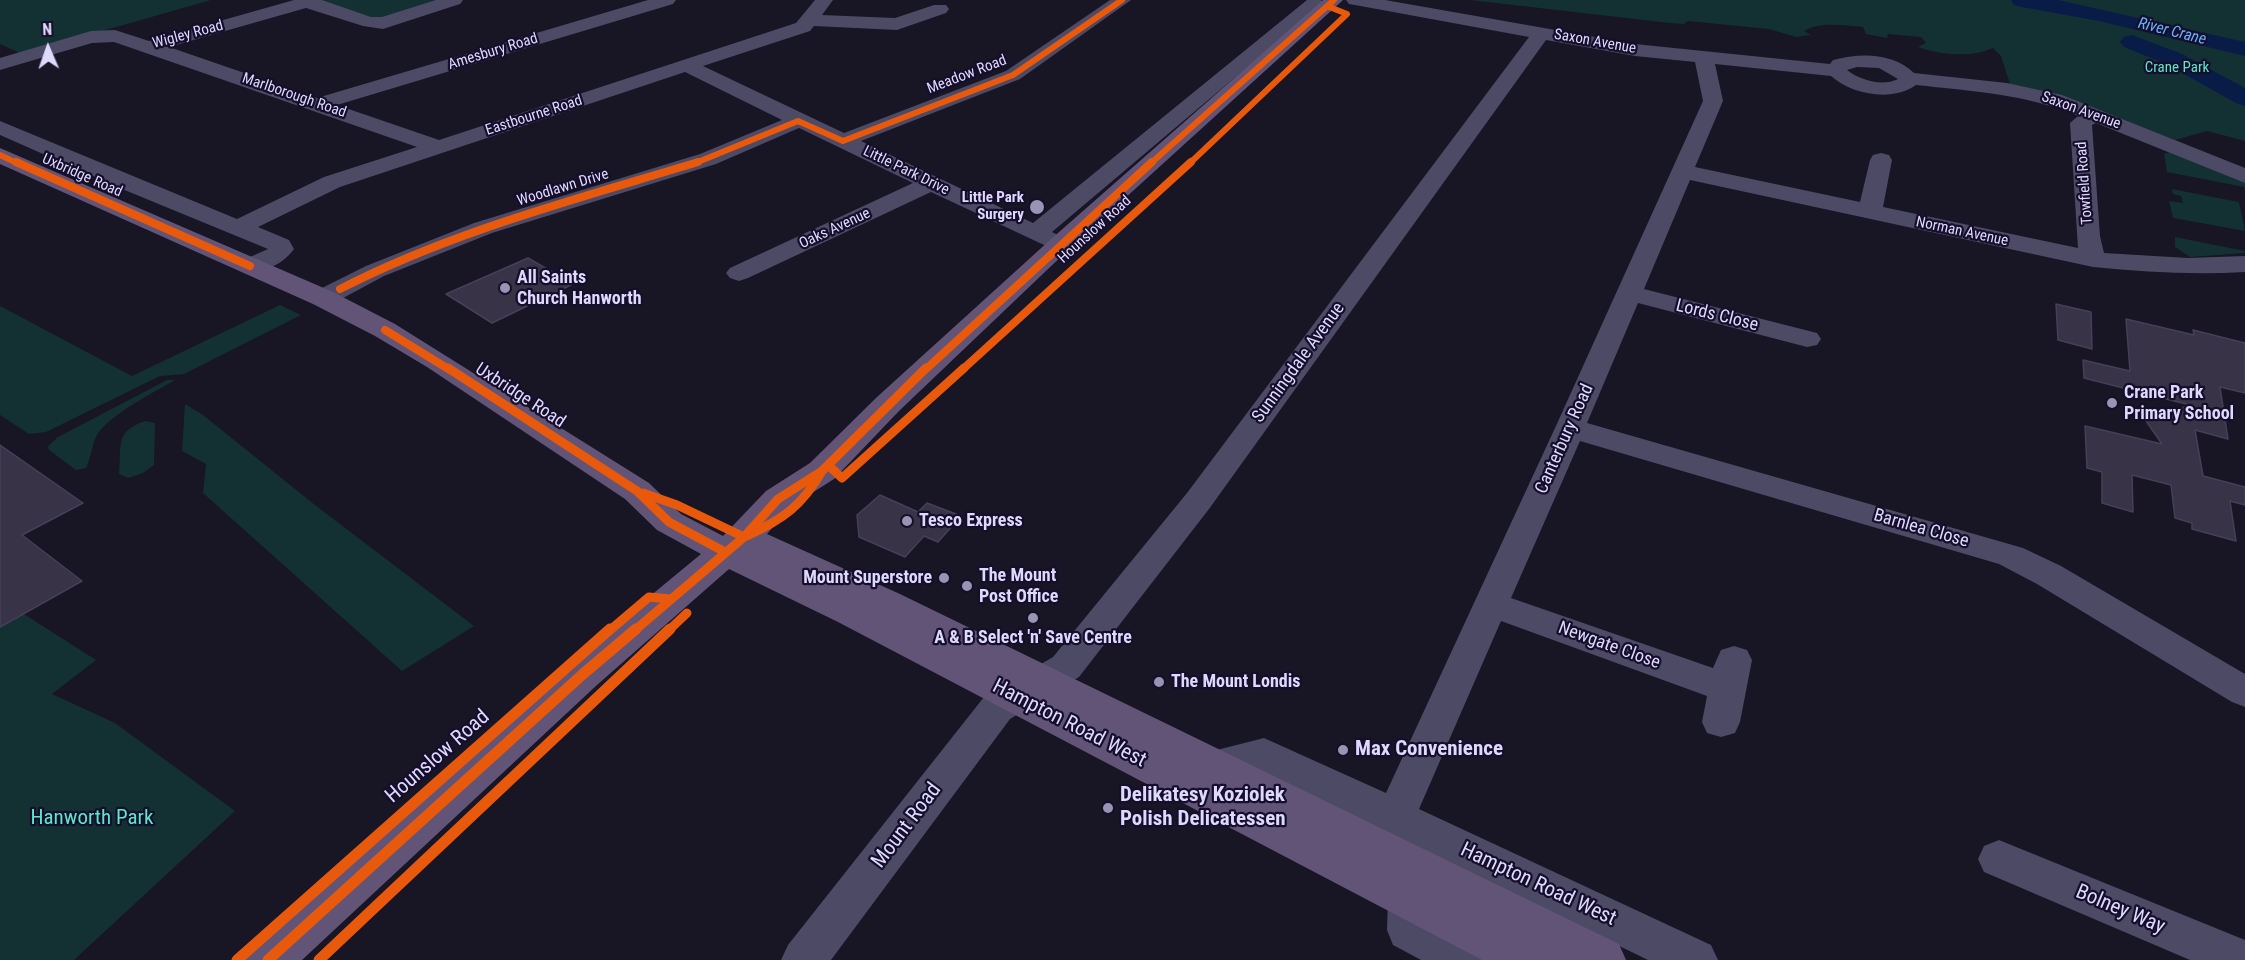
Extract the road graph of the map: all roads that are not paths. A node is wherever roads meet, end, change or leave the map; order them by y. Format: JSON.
{"nodes":[{"id":1,"x":454,"y":0,"type":"edge"},
{"id":2,"x":667,"y":0,"type":"edge"},
{"id":3,"x":824,"y":0,"type":"edge"},
{"id":4,"x":1122,"y":0,"type":"edge"},
{"id":5,"x":1355,"y":0,"type":"edge"},
{"id":6,"x":310,"y":1,"type":"edge"},
{"id":7,"x":1318,"y":2,"type":"edge"},
{"id":8,"x":940,"y":9,"type":"dead end"},
{"id":9,"x":809,"y":20,"type":"junction"},
{"id":10,"x":897,"y":24,"type":"junction"},
{"id":11,"x":1541,"y":33,"type":"junction"},
{"id":12,"x":881,"y":37,"type":"dead end"},
{"id":13,"x":149,"y":47,"type":"junction"},
{"id":14,"x":1704,"y":58,"type":"junction"},
{"id":15,"x":0,"y":64,"type":"edge"},
{"id":16,"x":687,"y":66,"type":"junction"},
{"id":17,"x":319,"y":104,"type":"junction"},
{"id":18,"x":2094,"y":114,"type":"junction"},
{"id":19,"x":798,"y":121,"type":"junction"},
{"id":20,"x":0,"y":127,"type":"edge"},
{"id":21,"x":843,"y":141,"type":"junction"},
{"id":22,"x":439,"y":147,"type":"junction"},
{"id":23,"x":0,"y":155,"type":"edge"},
{"id":24,"x":1881,"y":160,"type":"dead end"},
{"id":25,"x":1682,"y":171,"type":"junction"},
{"id":26,"x":2245,"y":176,"type":"edge"},
{"id":27,"x":930,"y":184,"type":"junction"},
{"id":28,"x":1870,"y":212,"type":"junction"},
{"id":29,"x":237,"y":228,"type":"junction"},
{"id":30,"x":1048,"y":239,"type":"junction"},
{"id":31,"x":2093,"y":259,"type":"junction"},
{"id":32,"x":2245,"y":264,"type":"edge"},
{"id":33,"x":250,"y":266,"type":"junction"},
{"id":34,"x":739,"y":273,"type":"dead end"},
{"id":35,"x":1628,"y":293,"type":"junction"},
{"id":36,"x":323,"y":298,"type":"junction"},
{"id":37,"x":1807,"y":340,"type":"dead end"},
{"id":38,"x":1570,"y":428,"type":"junction"},
{"id":39,"x":735,"y":544,"type":"junction"},
{"id":40,"x":1491,"y":604,"type":"junction"},
{"id":41,"x":1029,"y":689,"type":"junction"},
{"id":42,"x":1727,"y":690,"type":"dead end"},
{"id":43,"x":2245,"y":692,"type":"edge"},
{"id":44,"x":1215,"y":766,"type":"junction"},
{"id":45,"x":1395,"y":817,"type":"junction"},
{"id":46,"x":2000,"y":860,"type":"dead end"},
{"id":47,"x":1426,"y":870,"type":"junction"},
{"id":48,"x":268,"y":960,"type":"edge"},
{"id":49,"x":804,"y":960,"type":"edge"},
{"id":50,"x":1465,"y":960,"type":"edge"},
{"id":51,"x":1529,"y":960,"type":"edge"},
{"id":52,"x":1602,"y":960,"type":"edge"},
{"id":53,"x":1695,"y":960,"type":"edge"},
{"id":54,"x":2241,"y":960,"type":"edge"}],
"edges":[{"from":1,"to":6,"type":"street","name":"Wigley Road"},
{"from":2,"to":17,"type":"street","name":"Amesbury Road"},
{"from":3,"to":9,"type":"street","name":"Eastbourne Road"},
{"from":4,"to":21,"type":"street","name":"Meadow Road"},
{"from":5,"to":11,"type":"street","name":"Saxon Avenue"},
{"from":6,"to":13,"type":"street","name":"Wigley Road"},
{"from":7,"to":30,"type":"street"},
{"from":8,"to":10,"type":"street"},
{"from":9,"to":10,"type":"street"},
{"from":9,"to":16,"type":"street","name":"Eastbourne Road"},
{"from":10,"to":12,"type":"street"},
{"from":11,"to":14,"type":"street","name":"Saxon Avenue"},
{"from":11,"to":41,"type":"street","name":"Sunningdale Avenue"},
{"from":13,"to":15,"type":"street","name":"Wigley Road"},
{"from":13,"to":17,"type":"street","name":"Marlborough Road"},
{"from":14,"to":18,"type":"street","name":"Saxon Avenue"},
{"from":14,"to":25,"type":"street","name":"Canterbury Road"},
{"from":16,"to":19,"type":"street","name":"Little Park Drive"},
{"from":16,"to":22,"type":"street","name":"Eastbourne Road"},
{"from":17,"to":22,"type":"street","name":"Marlborough Road"},
{"from":18,"to":26,"type":"street","name":"Saxon Avenue"},
{"from":18,"to":31,"type":"street","name":"Towfield Road"},
{"from":19,"to":21,"type":"street","name":"Little Park Drive"},
{"from":19,"to":36,"type":"street","name":"Woodlawn Drive"},
{"from":20,"to":29,"type":"street","name":"Uxbridge Road"},
{"from":21,"to":27,"type":"street","name":"Little Park Drive"},
{"from":22,"to":29,"type":"street","name":"Eastbourne Road"},
{"from":23,"to":33,"type":"main road","name":"Uxbridge Road"},
{"from":24,"to":28,"type":"street"},
{"from":25,"to":28,"type":"street","name":"Norman Avenue"},
{"from":25,"to":35,"type":"street","name":"Canterbury Road"},
{"from":27,"to":30,"type":"street","name":"Little Park Drive"},
{"from":27,"to":34,"type":"street","name":"Oaks Avenue"},
{"from":28,"to":31,"type":"street","name":"Norman Avenue"},
{"from":29,"to":33,"type":"street","name":"Uxbridge Road"},
{"from":30,"to":39,"type":"main road","name":"Hounslow Road"},
{"from":31,"to":32,"type":"street","name":"Norman Avenue"},
{"from":33,"to":36,"type":"main road","name":"Uxbridge Road"},
{"from":35,"to":37,"type":"street","name":"Lords Close"},
{"from":35,"to":38,"type":"street","name":"Canterbury Road"},
{"from":36,"to":39,"type":"main road","name":"Uxbridge Road"},
{"from":38,"to":40,"type":"street","name":"Canterbury Road"},
{"from":38,"to":43,"type":"street","name":"Barnlea Close"},
{"from":39,"to":41,"type":"main road","name":"Hampton Road West"},
{"from":39,"to":48,"type":"main road","name":"Hounslow Road"},
{"from":40,"to":42,"type":"street","name":"Newgate Close"},
{"from":40,"to":45,"type":"street","name":"Canterbury Road"},
{"from":41,"to":44,"type":"main road","name":"Hampton Road West"},
{"from":41,"to":47,"type":"main road","name":"Hampton Road West"},
{"from":41,"to":49,"type":"street","name":"Mount Road"},
{"from":44,"to":45,"type":"street","name":"Hampton Road West"},
{"from":44,"to":47,"type":"main road","name":"Hampton Road West"},
{"from":45,"to":47,"type":"street","name":"Hampton Road West"},
{"from":46,"to":54,"type":"street","name":"Bolney Way"},
{"from":47,"to":50,"type":"street"},
{"from":47,"to":51,"type":"main road","name":"Hampton Road West"},
{"from":47,"to":52,"type":"main road","name":"Hampton Road West"},
{"from":47,"to":53,"type":"street","name":"Hampton Road West"}]}
